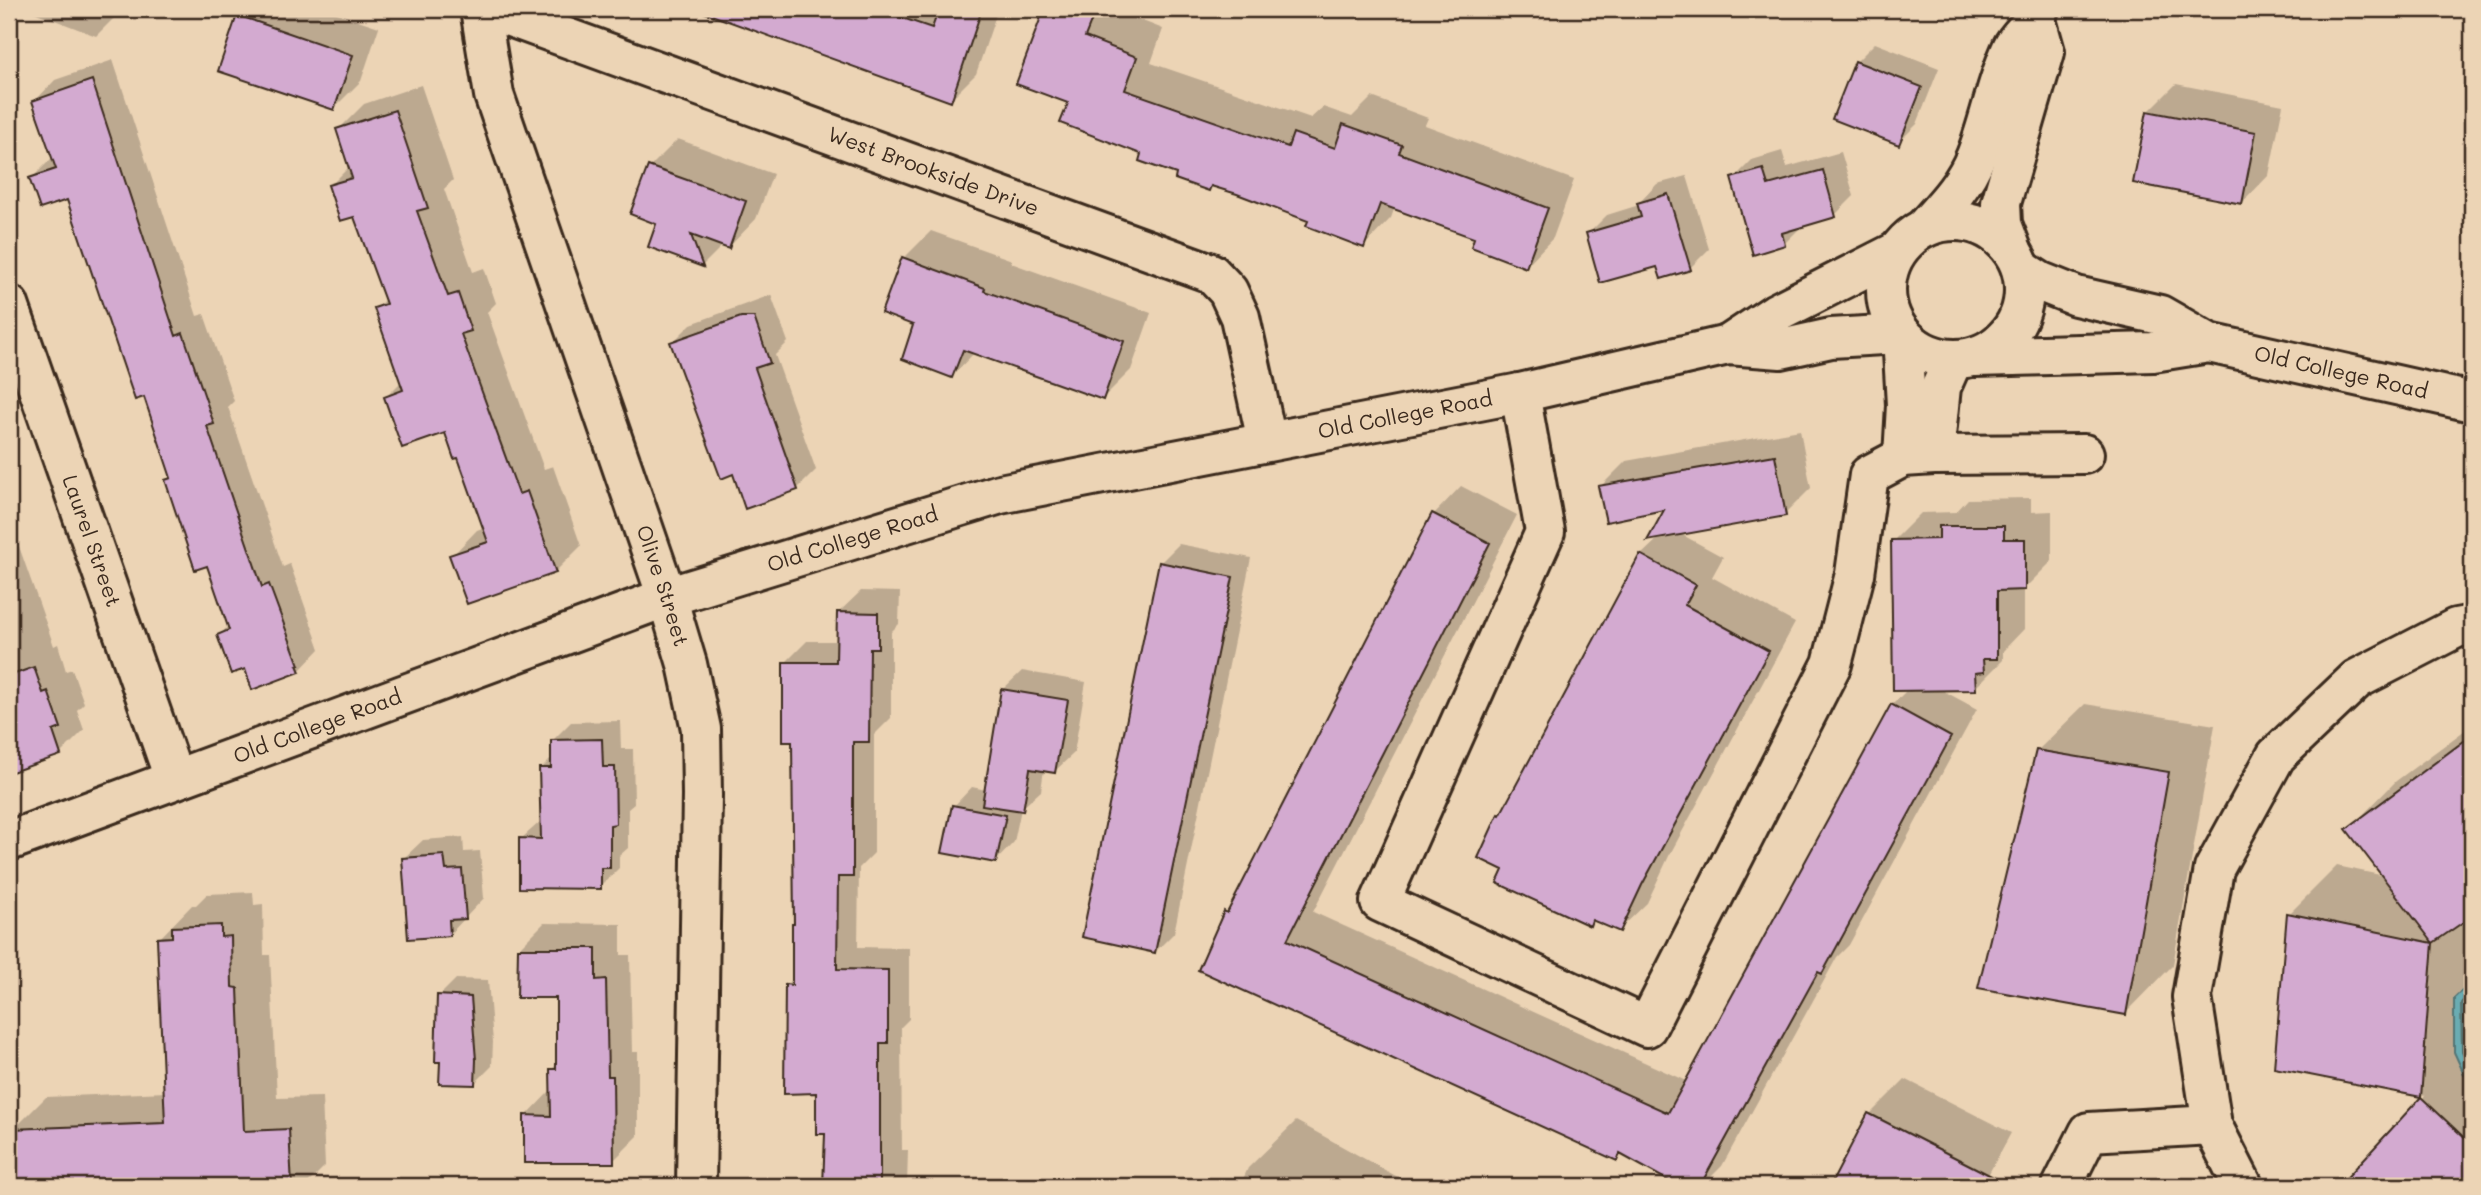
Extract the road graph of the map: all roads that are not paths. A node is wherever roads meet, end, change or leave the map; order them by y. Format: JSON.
{"nodes":[{"id":1,"x":480,"y":9,"type":"edge"},
{"id":2,"x":488,"y":9,"type":"edge"},
{"id":3,"x":2038,"y":14,"type":"edge"},
{"id":4,"x":1926,"y":226,"type":"junction"},
{"id":5,"x":1896,"y":252,"type":"junction"},
{"id":6,"x":2017,"y":260,"type":"junction"},
{"id":7,"x":9,"y":305,"type":"edge"},
{"id":8,"x":1901,"y":334,"type":"junction"},
{"id":9,"x":2209,"y":343,"type":"junction"},
{"id":10,"x":1728,"y":345,"type":"junction"},
{"id":11,"x":1964,"y":359,"type":"junction"},
{"id":12,"x":1520,"y":393,"type":"junction"},
{"id":13,"x":2472,"y":402,"type":"edge"},
{"id":14,"x":1266,"y":441,"type":"junction"},
{"id":15,"x":2084,"y":454,"type":"dead end"},
{"id":16,"x":1919,"y":456,"type":"junction"},
{"id":17,"x":667,"y":597,"type":"junction"},
{"id":18,"x":2472,"y":625,"type":"edge"},
{"id":19,"x":174,"y":778,"type":"junction"},
{"id":20,"x":9,"y":841,"type":"edge"},
{"id":21,"x":2212,"y":1125,"type":"junction"},
{"id":22,"x":696,"y":1186,"type":"edge"},
{"id":23,"x":2062,"y":1186,"type":"edge"},
{"id":24,"x":2244,"y":1186,"type":"edge"}],
"edges":[{"from":1,"to":17,"type":"street","name":"Olive Street"},
{"from":2,"to":14,"type":"street","name":"West Brookside Drive"},
{"from":3,"to":4,"type":"street"},
{"from":3,"to":6,"type":"street"},
{"from":4,"to":5,"type":"street"},
{"from":4,"to":6,"type":"street"},
{"from":5,"to":8,"type":"street"},
{"from":5,"to":10,"type":"street","name":"Old College Road"},
{"from":6,"to":9,"type":"street","name":"Old College Road"},
{"from":6,"to":11,"type":"street"},
{"from":7,"to":19,"type":"street","name":"Laurel Street"},
{"from":8,"to":10,"type":"street","name":"Old College Road"},
{"from":8,"to":11,"type":"street"},
{"from":8,"to":16,"type":"street"},
{"from":9,"to":11,"type":"street","name":"Old College Road"},
{"from":9,"to":13,"type":"street","name":"Old College Road"},
{"from":10,"to":12,"type":"street","name":"Old College Road"},
{"from":11,"to":16,"type":"street"},
{"from":12,"to":14,"type":"street","name":"Old College Road"},
{"from":12,"to":16,"type":"street"},
{"from":14,"to":17,"type":"street","name":"Old College Road"},
{"from":15,"to":16,"type":"street"},
{"from":17,"to":19,"type":"street","name":"Old College Road"},
{"from":17,"to":22,"type":"street","name":"Olive Street"},
{"from":18,"to":21,"type":"street"},
{"from":19,"to":20,"type":"street","name":"Old College Road"},
{"from":21,"to":23,"type":"street"},
{"from":21,"to":24,"type":"street"}]}
